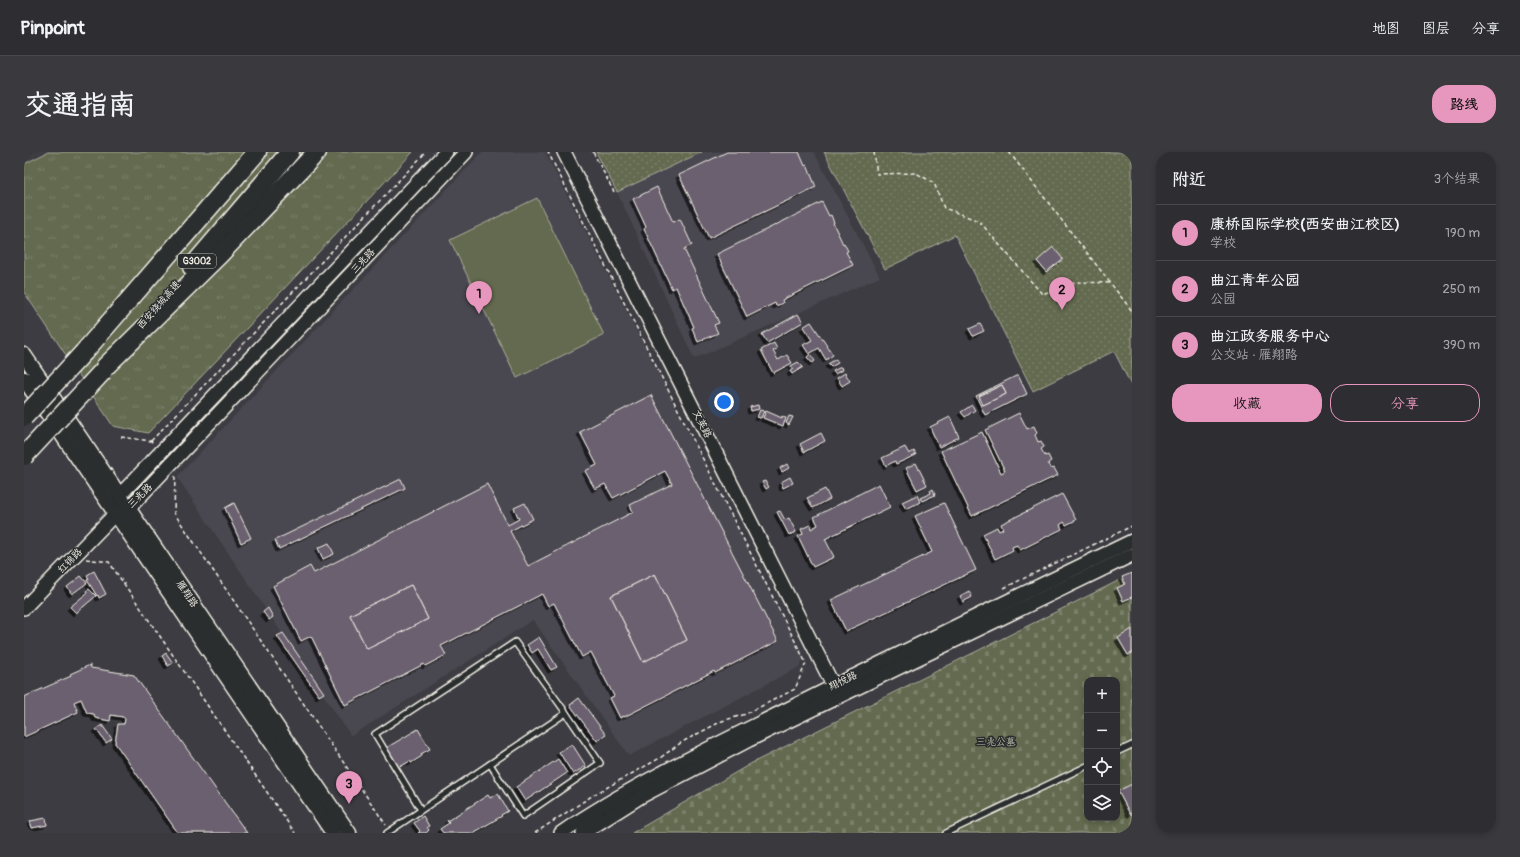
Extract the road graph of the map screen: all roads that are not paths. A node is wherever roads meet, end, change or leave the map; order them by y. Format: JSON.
{"nodes":[{"id":1,"x":257,"y":152,"type":"edge"},
{"id":2,"x":290,"y":152,"type":"edge"},
{"id":3,"x":317,"y":152,"type":"edge"},
{"id":4,"x":446,"y":152,"type":"edge"},
{"id":5,"x":466,"y":152,"type":"edge"},
{"id":6,"x":564,"y":152,"type":"edge"},
{"id":7,"x":574,"y":152,"type":"edge"},
{"id":8,"x":24,"y":355,"type":"edge"},
{"id":9,"x":104,"y":369,"type":"junction"},
{"id":10,"x":24,"y":379,"type":"edge"},
{"id":11,"x":24,"y":417,"type":"edge"},
{"id":12,"x":24,"y":456,"type":"edge"},
{"id":13,"x":120,"y":495,"type":"junction"},
{"id":14,"x":122,"y":511,"type":"junction"},
{"id":15,"x":1132,"y":540,"type":"edge"},
{"id":16,"x":1131,"y":557,"type":"edge"},
{"id":17,"x":24,"y":608,"type":"edge"},
{"id":18,"x":841,"y":689,"type":"junction"},
{"id":19,"x":566,"y":713,"type":"junction"},
{"id":20,"x":1132,"y":745,"type":"edge"},
{"id":21,"x":1120,"y":751,"type":"edge"},
{"id":22,"x":490,"y":764,"type":"junction"},
{"id":23,"x":1084,"y":767,"type":"edge"},
{"id":24,"x":421,"y":810,"type":"junction"},
{"id":25,"x":389,"y":832,"type":"edge"},
{"id":26,"x":333,"y":833,"type":"edge"},
{"id":27,"x":349,"y":833,"type":"edge"},
{"id":28,"x":561,"y":833,"type":"edge"},
{"id":29,"x":583,"y":833,"type":"edge"},
{"id":30,"x":946,"y":833,"type":"edge"}],
"edges":[{"from":1,"to":11,"type":"highway","number":"G3002","bridge":true},
{"from":2,"to":9,"type":"highway","name":"西安绕城高速","number":"G3002"},
{"from":3,"to":9,"type":"highway"},
{"from":4,"to":13,"type":"street","name":"三兆路"},
{"from":5,"to":14,"type":"street","name":"三兆路"},
{"from":6,"to":18,"type":"street","name":"文英路"},
{"from":7,"to":18,"type":"street","name":"文英路"},
{"from":8,"to":13,"type":"main road","name":"雁翔路"},
{"from":9,"to":12,"type":"highway","name":"西安绕城高速","number":"G3002","bridge":true},
{"from":10,"to":14,"type":"main road","name":"雁翔路"},
{"from":13,"to":14,"type":"main road","name":"雁翔路"},
{"from":14,"to":17,"type":"street","name":"红锦路"},
{"from":14,"to":26,"type":"main road","name":"雁翔路"},
{"from":14,"to":27,"type":"main road","name":"雁翔路"},
{"from":15,"to":18,"type":"street","name":"翔悦路"},
{"from":16,"to":18,"type":"street","name":"翔悦路"},
{"from":18,"to":28,"type":"street","name":"翔悦路"},
{"from":18,"to":29,"type":"street","name":"翔悦路"},
{"from":19,"to":22,"type":"lane"},
{"from":19,"to":22,"type":"lane"},
{"from":19,"to":24,"type":"lane"},
{"from":20,"to":21,"type":"lane"},
{"from":22,"to":24,"type":"lane"},
{"from":23,"to":30,"type":"lane"},
{"from":24,"to":25,"type":"lane"}]}
